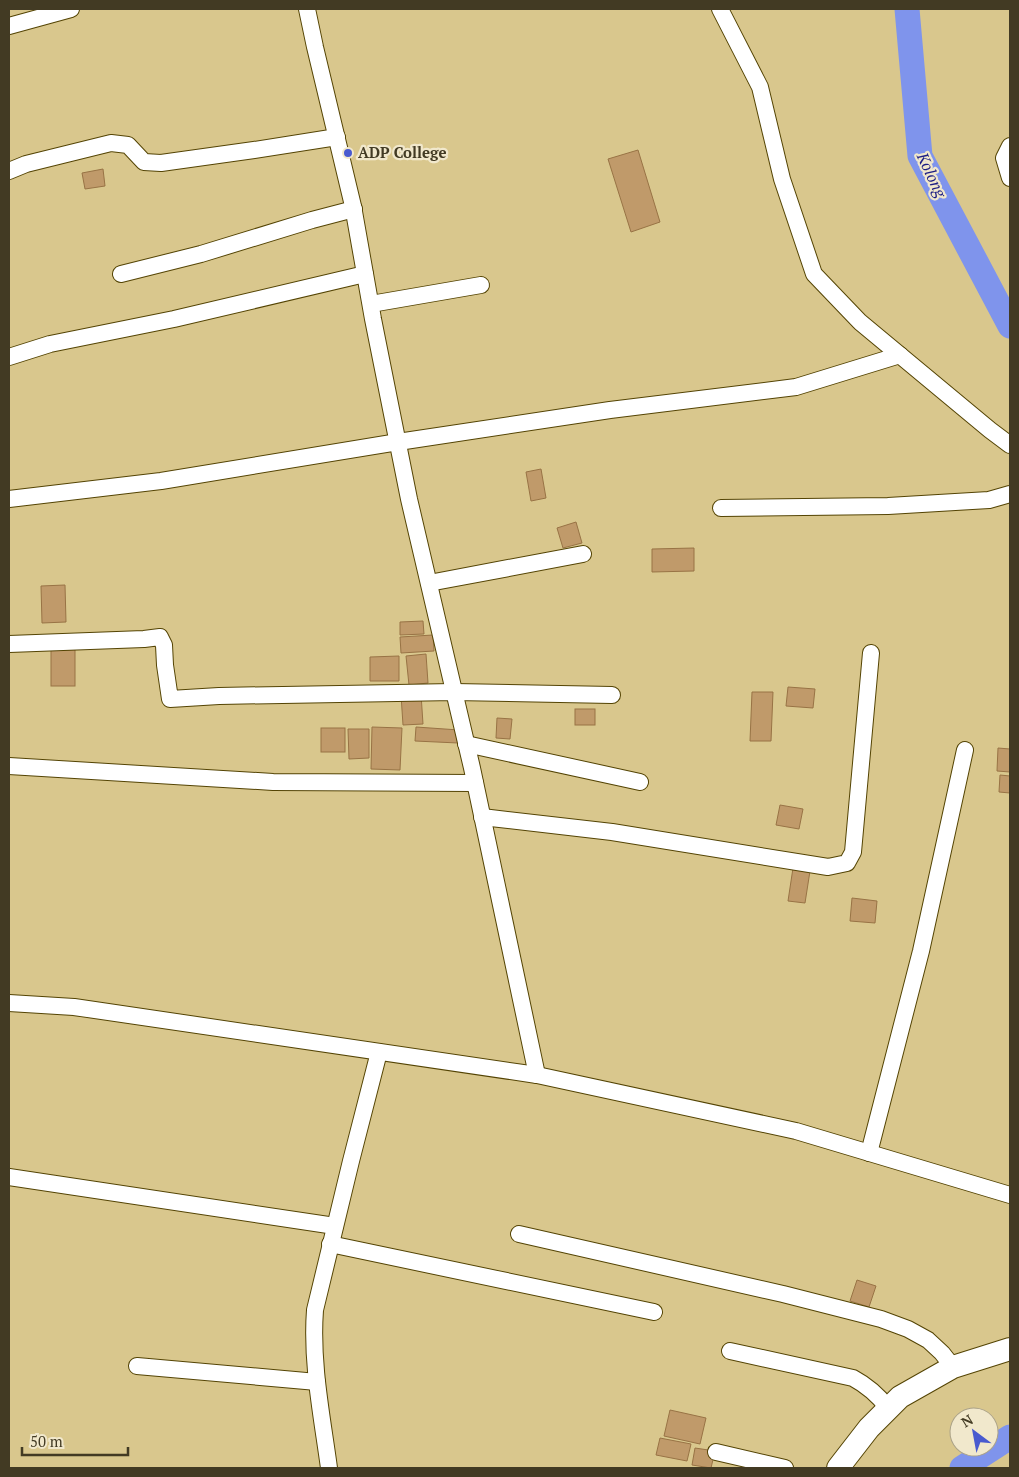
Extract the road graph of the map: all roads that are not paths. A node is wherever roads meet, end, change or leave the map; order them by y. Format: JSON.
{"nodes":[{"id":1,"x":71,"y":9,"type":"edge"},
{"id":2,"x":307,"y":9,"type":"edge"},
{"id":3,"x":720,"y":9,"type":"edge"},
{"id":4,"x":9,"y":26,"type":"edge"},
{"id":5,"x":337,"y":137,"type":"junction"},
{"id":6,"x":1010,"y":146,"type":"edge"},
{"id":7,"x":9,"y":171,"type":"edge"},
{"id":8,"x":1010,"y":178,"type":"edge"},
{"id":9,"x":354,"y":209,"type":"junction"},
{"id":10,"x":121,"y":274,"type":"dead end"},
{"id":11,"x":365,"y":274,"type":"junction"},
{"id":12,"x":481,"y":285,"type":"dead end"},
{"id":13,"x":371,"y":304,"type":"junction"},
{"id":14,"x":900,"y":355,"type":"junction"},
{"id":15,"x":9,"y":357,"type":"edge"},
{"id":16,"x":398,"y":442,"type":"junction"},
{"id":17,"x":1010,"y":446,"type":"edge"},
{"id":18,"x":1010,"y":494,"type":"edge"},
{"id":19,"x":9,"y":499,"type":"edge"},
{"id":20,"x":721,"y":508,"type":"dead end"},
{"id":21,"x":583,"y":554,"type":"dead end"},
{"id":22,"x":429,"y":583,"type":"junction"},
{"id":23,"x":9,"y":644,"type":"edge"},
{"id":24,"x":871,"y":653,"type":"dead end"},
{"id":25,"x":454,"y":692,"type":"junction"},
{"id":26,"x":612,"y":695,"type":"dead end"},
{"id":27,"x":466,"y":744,"type":"junction"},
{"id":28,"x":964,"y":750,"type":"dead end"},
{"id":29,"x":9,"y":766,"type":"edge"},
{"id":30,"x":640,"y":782,"type":"dead end"},
{"id":31,"x":475,"y":783,"type":"junction"},
{"id":32,"x":482,"y":817,"type":"junction"},
{"id":33,"x":9,"y":1003,"type":"edge"},
{"id":34,"x":379,"y":1052,"type":"junction"},
{"id":35,"x":537,"y":1076,"type":"junction"},
{"id":36,"x":869,"y":1152,"type":"junction"},
{"id":37,"x":9,"y":1177,"type":"edge"},
{"id":38,"x":1010,"y":1195,"type":"edge"},
{"id":39,"x":335,"y":1226,"type":"junction"},
{"id":40,"x":519,"y":1234,"type":"dead end"},
{"id":41,"x":330,"y":1244,"type":"junction"},
{"id":42,"x":654,"y":1312,"type":"dead end"},
{"id":43,"x":1010,"y":1349,"type":"edge"},
{"id":44,"x":730,"y":1351,"type":"dead end"},
{"id":45,"x":137,"y":1366,"type":"dead end"},
{"id":46,"x":953,"y":1367,"type":"junction"},
{"id":47,"x":317,"y":1382,"type":"junction"},
{"id":48,"x":888,"y":1408,"type":"junction"},
{"id":49,"x":716,"y":1452,"type":"dead end"},
{"id":50,"x":328,"y":1468,"type":"edge"},
{"id":51,"x":785,"y":1468,"type":"edge"},
{"id":52,"x":838,"y":1468,"type":"edge"}],
"edges":[{"from":1,"to":4,"type":"street"},
{"from":2,"to":5,"type":"street"},
{"from":3,"to":14,"type":"street"},
{"from":5,"to":7,"type":"street"},
{"from":5,"to":9,"type":"street"},
{"from":6,"to":8,"type":"street"},
{"from":9,"to":10,"type":"street"},
{"from":9,"to":11,"type":"street"},
{"from":11,"to":13,"type":"street"},
{"from":11,"to":15,"type":"street"},
{"from":12,"to":13,"type":"street"},
{"from":13,"to":16,"type":"street"},
{"from":14,"to":16,"type":"street"},
{"from":14,"to":17,"type":"street"},
{"from":16,"to":19,"type":"street"},
{"from":16,"to":22,"type":"street"},
{"from":18,"to":20,"type":"street"},
{"from":21,"to":22,"type":"street"},
{"from":22,"to":25,"type":"street"},
{"from":23,"to":25,"type":"street"},
{"from":24,"to":32,"type":"street"},
{"from":25,"to":26,"type":"street"},
{"from":25,"to":27,"type":"street"},
{"from":27,"to":30,"type":"street"},
{"from":27,"to":31,"type":"street"},
{"from":28,"to":36,"type":"street"},
{"from":29,"to":31,"type":"street"},
{"from":31,"to":32,"type":"street"},
{"from":32,"to":35,"type":"street"},
{"from":33,"to":34,"type":"street"},
{"from":34,"to":35,"type":"street"},
{"from":34,"to":39,"type":"street"},
{"from":35,"to":36,"type":"street"},
{"from":36,"to":38,"type":"street"},
{"from":37,"to":39,"type":"street"},
{"from":39,"to":41,"type":"street"},
{"from":40,"to":46,"type":"street"},
{"from":41,"to":42,"type":"street"},
{"from":41,"to":47,"type":"street"},
{"from":43,"to":46,"type":"street"},
{"from":44,"to":48,"type":"street"},
{"from":45,"to":47,"type":"street"},
{"from":46,"to":48,"type":"street"},
{"from":47,"to":50,"type":"street"},
{"from":48,"to":52,"type":"street"},
{"from":49,"to":51,"type":"street"}]}
